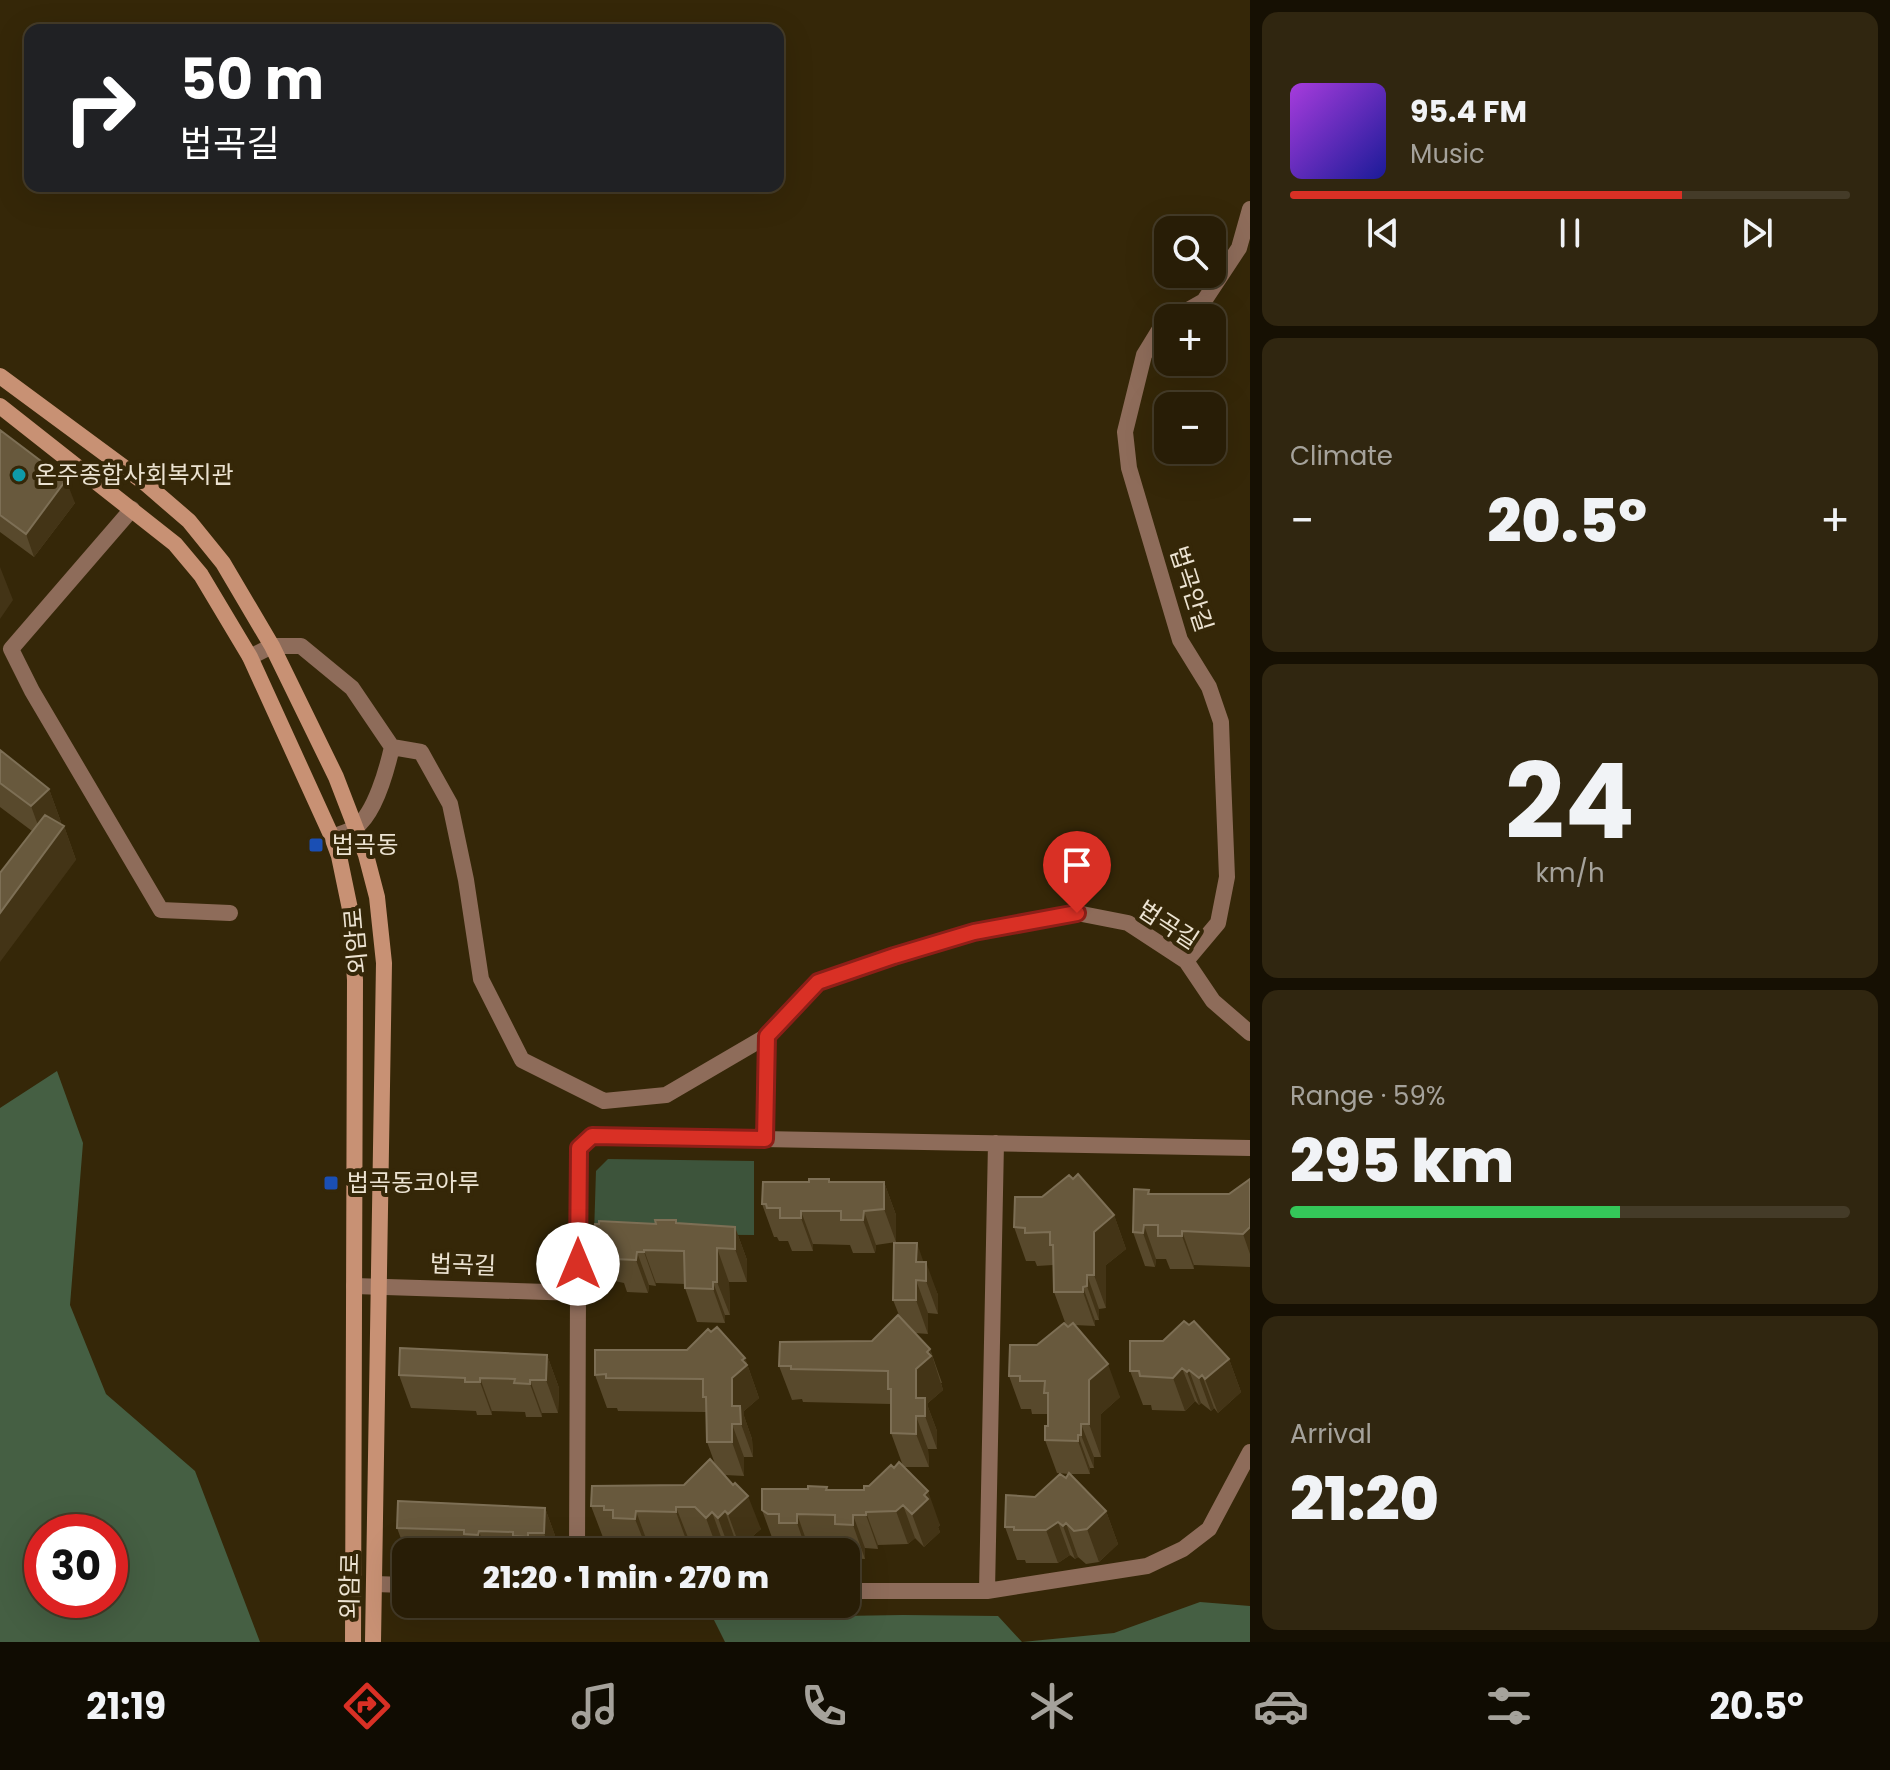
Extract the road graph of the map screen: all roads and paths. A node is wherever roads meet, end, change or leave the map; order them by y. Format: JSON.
{"nodes":[{"id":1,"x":1250,"y":209,"type":"edge"},
{"id":2,"x":1199,"y":304,"type":"edge"},
{"id":3,"x":1154,"y":339,"type":"edge"},
{"id":4,"x":0,"y":376,"type":"edge"},
{"id":5,"x":0,"y":406,"type":"edge"},
{"id":6,"x":132,"y":509,"type":"junction"},
{"id":7,"x":272,"y":646,"type":"junction"},
{"id":8,"x":250,"y":657,"type":"junction"},
{"id":9,"x":392,"y":747,"type":"junction"},
{"id":10,"x":356,"y":828,"type":"junction"},
{"id":11,"x":332,"y":837,"type":"junction"},
{"id":12,"x":230,"y":913,"type":"dead end"},
{"id":13,"x":1186,"y":961,"type":"junction"},
{"id":14,"x":1250,"y":1033,"type":"edge"},
{"id":15,"x":767,"y":1036,"type":"junction"},
{"id":16,"x":765,"y":1139,"type":"junction"},
{"id":17,"x":996,"y":1143,"type":"junction"},
{"id":18,"x":1250,"y":1148,"type":"edge"},
{"id":19,"x":354,"y":1286,"type":"junction"},
{"id":20,"x":378,"y":1286,"type":"junction"},
{"id":21,"x":578,"y":1293,"type":"junction"},
{"id":22,"x":1250,"y":1452,"type":"edge"},
{"id":23,"x":577,"y":1538,"type":"edge"},
{"id":24,"x":374,"y":1584,"type":"junction"},
{"id":25,"x":392,"y":1585,"type":"edge"},
{"id":26,"x":860,"y":1591,"type":"edge"},
{"id":27,"x":987,"y":1591,"type":"junction"},
{"id":28,"x":353,"y":1642,"type":"edge"},
{"id":29,"x":373,"y":1642,"type":"edge"}],
"edges":[{"from":1,"to":2,"type":"street"},
{"from":3,"to":13,"type":"street","name":"법곡안길"},
{"from":4,"to":7,"type":"main road","name":"외암로"},
{"from":5,"to":6,"type":"main road","name":"외암로"},
{"from":6,"to":8,"type":"main road","name":"외암로"},
{"from":6,"to":12,"type":"street"},
{"from":7,"to":8,"type":"street"},
{"from":7,"to":9,"type":"street"},
{"from":7,"to":10,"type":"main road","name":"외암로"},
{"from":8,"to":11,"type":"main road","name":"외암로"},
{"from":9,"to":10,"type":"street"},
{"from":9,"to":15,"type":"street","name":"법곡길"},
{"from":10,"to":11,"type":"street"},
{"from":10,"to":20,"type":"main road","name":"외암로"},
{"from":11,"to":19,"type":"main road","name":"외암로"},
{"from":13,"to":14,"type":"street","name":"법곡길"},
{"from":13,"to":15,"type":"street","name":"법곡길"},
{"from":15,"to":16,"type":"street"},
{"from":16,"to":17,"type":"street"},
{"from":16,"to":21,"type":"street"},
{"from":17,"to":18,"type":"street"},
{"from":17,"to":27,"type":"street"},
{"from":19,"to":20,"type":"street","name":"법곡길"},
{"from":19,"to":28,"type":"main road","name":"외암로"},
{"from":20,"to":21,"type":"street","name":"법곡길"},
{"from":20,"to":24,"type":"main road","name":"외암로"},
{"from":21,"to":23,"type":"street"},
{"from":22,"to":27,"type":"street"},
{"from":24,"to":25,"type":"street"},
{"from":24,"to":29,"type":"main road","name":"외암로"},
{"from":26,"to":27,"type":"street"}]}
